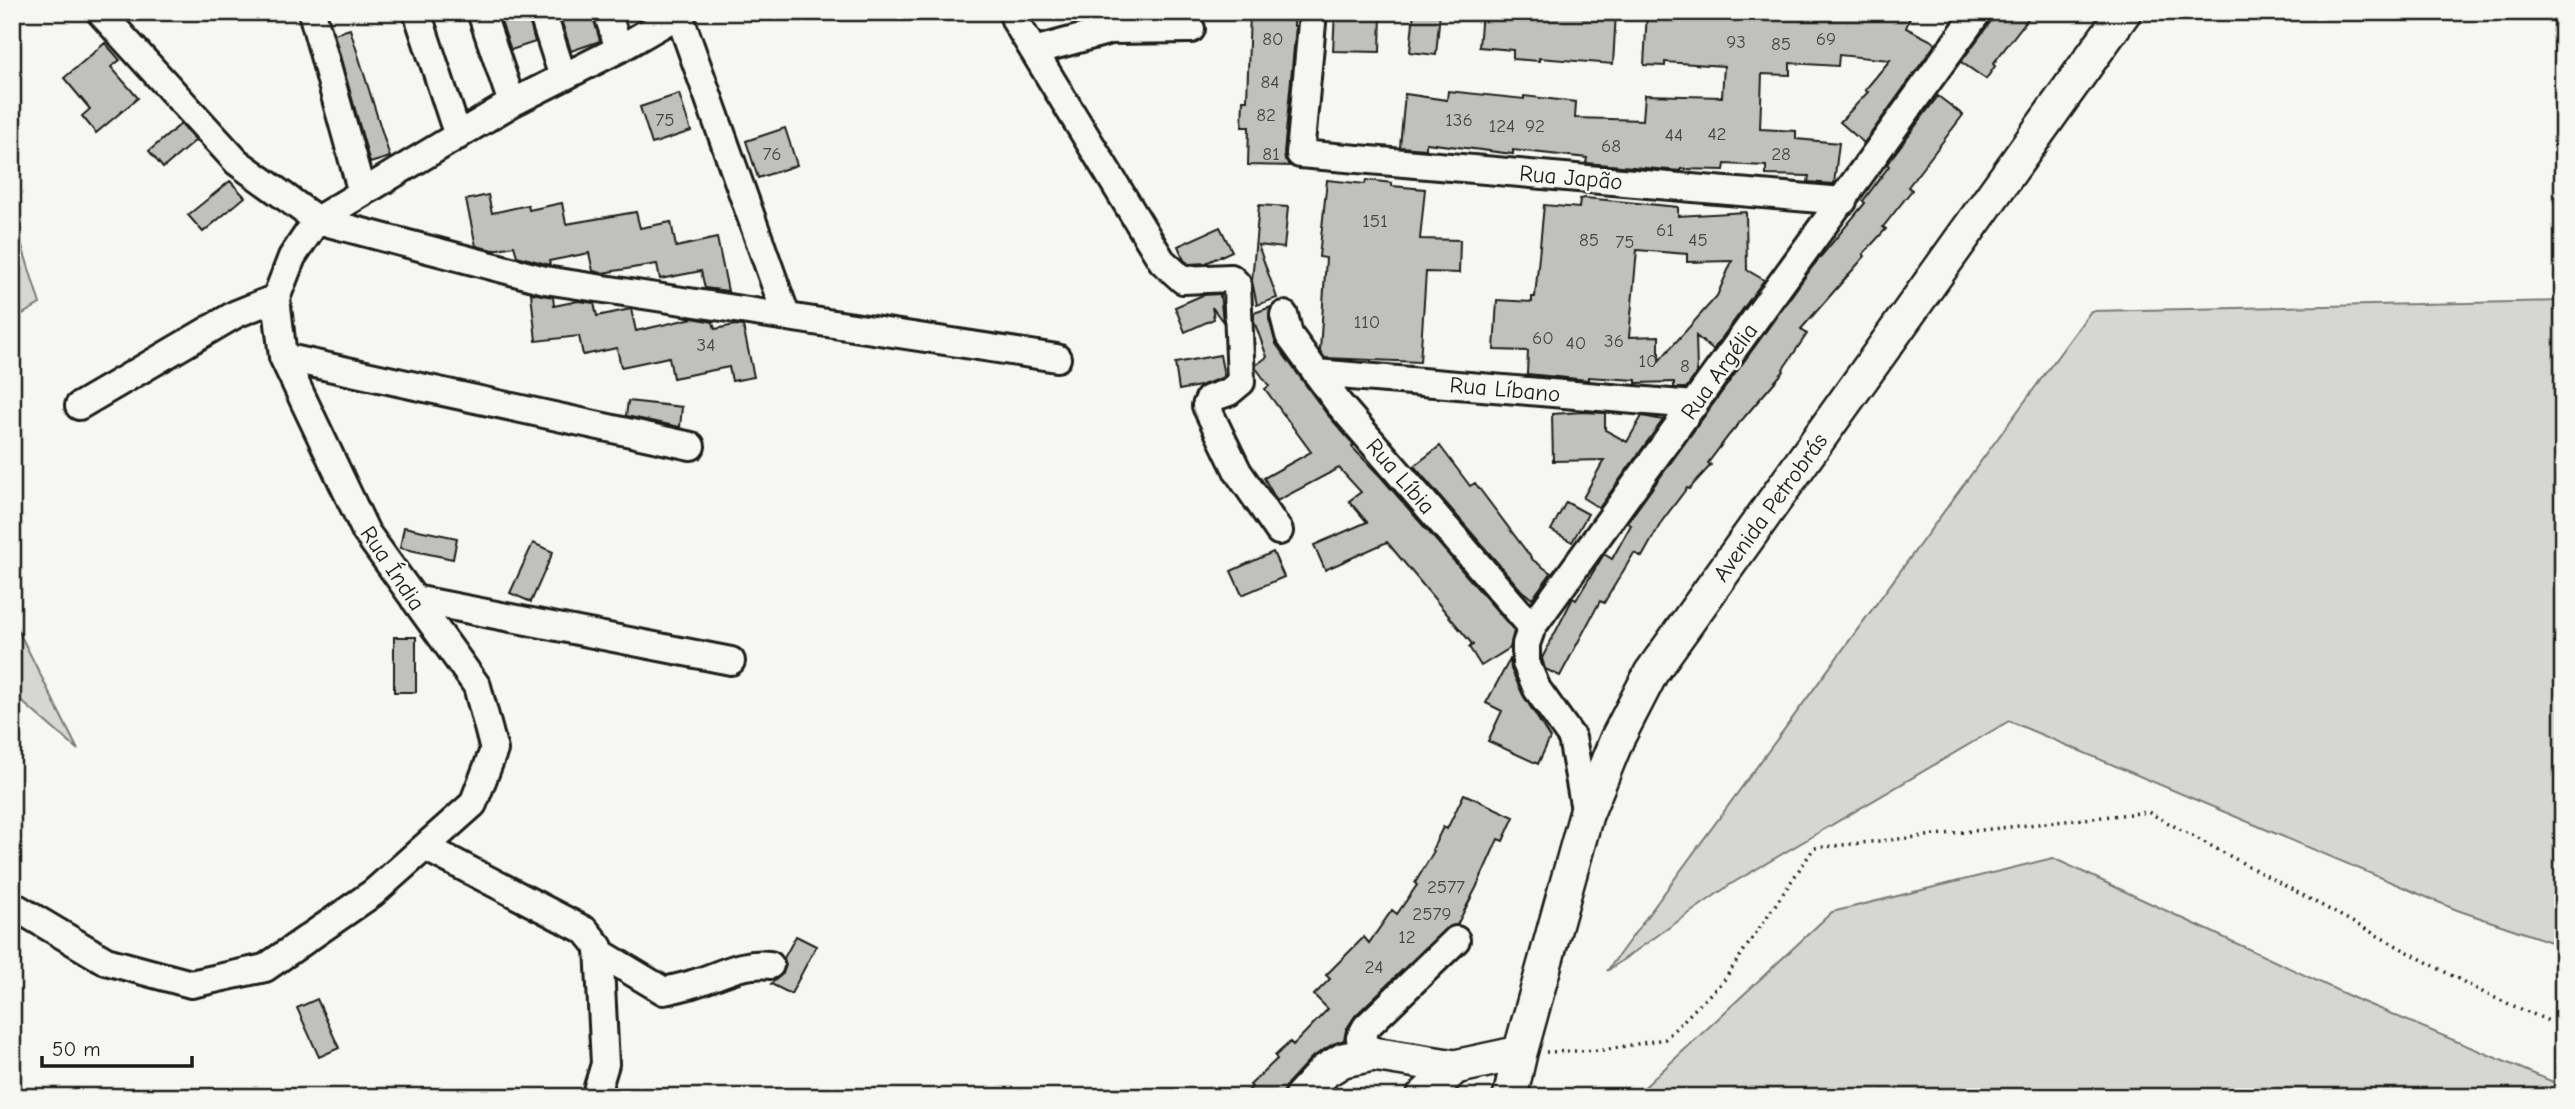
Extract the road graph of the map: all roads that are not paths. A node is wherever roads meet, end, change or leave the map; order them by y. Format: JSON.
{"nodes":[{"id":1,"x":100,"y":12,"type":"edge"},
{"id":2,"x":312,"y":12,"type":"edge"},
{"id":3,"x":417,"y":12,"type":"edge"},
{"id":4,"x":481,"y":12,"type":"edge"},
{"id":5,"x":542,"y":12,"type":"edge"},
{"id":6,"x":607,"y":12,"type":"edge"},
{"id":7,"x":1012,"y":12,"type":"edge"},
{"id":8,"x":1313,"y":12,"type":"edge"},
{"id":9,"x":1978,"y":12,"type":"edge"},
{"id":10,"x":2124,"y":12,"type":"edge"},
{"id":11,"x":680,"y":13,"type":"edge"},
{"id":12,"x":1191,"y":29,"type":"dead end"},
{"id":13,"x":619,"y":49,"type":"junction"},
{"id":14,"x":1034,"y":51,"type":"junction"},
{"id":15,"x":563,"y":78,"type":"junction"},
{"id":16,"x":512,"y":103,"type":"junction"},
{"id":17,"x":458,"y":136,"type":"junction"},
{"id":18,"x":362,"y":193,"type":"junction"},
{"id":19,"x":1843,"y":201,"type":"junction"},
{"id":20,"x":317,"y":220,"type":"junction"},
{"id":21,"x":276,"y":298,"type":"junction"},
{"id":22,"x":786,"y":315,"type":"junction"},
{"id":23,"x":1284,"y":315,"type":"dead end"},
{"id":24,"x":283,"y":358,"type":"junction"},
{"id":25,"x":1057,"y":358,"type":"dead end"},
{"id":26,"x":1316,"y":373,"type":"junction"},
{"id":27,"x":1694,"y":405,"type":"junction"},
{"id":28,"x":79,"y":406,"type":"dead end"},
{"id":29,"x":691,"y":446,"type":"dead end"},
{"id":30,"x":1279,"y":531,"type":"dead end"},
{"id":31,"x":414,"y":599,"type":"junction"},
{"id":32,"x":1532,"y":627,"type":"junction"},
{"id":33,"x":731,"y":661,"type":"dead end"},
{"id":34,"x":1572,"y":738,"type":"junction"},
{"id":35,"x":1617,"y":739,"type":"junction"},
{"id":36,"x":1586,"y":815,"type":"junction"},
{"id":37,"x":425,"y":847,"type":"junction"},
{"id":38,"x":12,"y":905,"type":"edge"},
{"id":39,"x":1456,"y":940,"type":"dead end"},
{"id":40,"x":599,"y":952,"type":"junction"},
{"id":41,"x":770,"y":965,"type":"dead end"},
{"id":42,"x":1520,"y":1053,"type":"junction"},
{"id":43,"x":1373,"y":1054,"type":"junction"},
{"id":44,"x":1455,"y":1067,"type":"junction"},
{"id":45,"x":596,"y":1097,"type":"edge"},
{"id":46,"x":1301,"y":1097,"type":"edge"},
{"id":47,"x":1423,"y":1097,"type":"edge"},
{"id":48,"x":1510,"y":1097,"type":"edge"}],
"edges":[{"from":1,"to":20,"type":"street"},
{"from":2,"to":18,"type":"street"},
{"from":3,"to":17,"type":"street"},
{"from":4,"to":16,"type":"street"},
{"from":5,"to":15,"type":"street"},
{"from":6,"to":13,"type":"street"},
{"from":7,"to":14,"type":"street"},
{"from":8,"to":19,"type":"street","name":"Rua Japão"},
{"from":9,"to":19,"type":"street","name":"Rua Argélia"},
{"from":10,"to":35,"type":"main road","name":"Avenida Petrobrás"},
{"from":11,"to":13,"type":"street","name":"Rua Índia"},
{"from":11,"to":22,"type":"street"},
{"from":12,"to":14,"type":"street"},
{"from":13,"to":15,"type":"street","name":"Rua Índia"},
{"from":14,"to":30,"type":"street"},
{"from":15,"to":16,"type":"street","name":"Rua Índia"},
{"from":16,"to":17,"type":"street","name":"Rua Índia"},
{"from":17,"to":18,"type":"street","name":"Rua Índia"},
{"from":18,"to":20,"type":"street","name":"Rua Índia"},
{"from":19,"to":27,"type":"street","name":"Rua Argélia"},
{"from":20,"to":21,"type":"street","name":"Rua Índia"},
{"from":20,"to":22,"type":"street"},
{"from":21,"to":24,"type":"street","name":"Rua Índia"},
{"from":21,"to":28,"type":"street"},
{"from":22,"to":25,"type":"street"},
{"from":23,"to":26,"type":"street","name":"Rua Líbia"},
{"from":24,"to":29,"type":"street"},
{"from":24,"to":31,"type":"street","name":"Rua Índia"},
{"from":26,"to":27,"type":"street","name":"Rua Líbano"},
{"from":26,"to":32,"type":"street","name":"Rua Líbia"},
{"from":27,"to":32,"type":"street","name":"Rua Argélia"},
{"from":31,"to":33,"type":"street"},
{"from":31,"to":37,"type":"street","name":"Rua Índia"},
{"from":32,"to":34,"type":"street","name":"Rua Argélia"},
{"from":34,"to":35,"type":"street"},
{"from":34,"to":36,"type":"street","name":"Rua Argélia"},
{"from":35,"to":36,"type":"main road","name":"Avenida Petrobrás"},
{"from":36,"to":42,"type":"main road","name":"Avenida Petrobrás"},
{"from":37,"to":38,"type":"street","name":"Rua Índia"},
{"from":37,"to":40,"type":"street"},
{"from":39,"to":43,"type":"street"},
{"from":40,"to":41,"type":"street"},
{"from":40,"to":45,"type":"street"},
{"from":42,"to":44,"type":"main road"},
{"from":42,"to":48,"type":"main road","name":"Avenida Petrobrás"},
{"from":43,"to":44,"type":"main road"},
{"from":43,"to":46,"type":"main road"},
{"from":44,"to":47,"type":"main road"}]}
